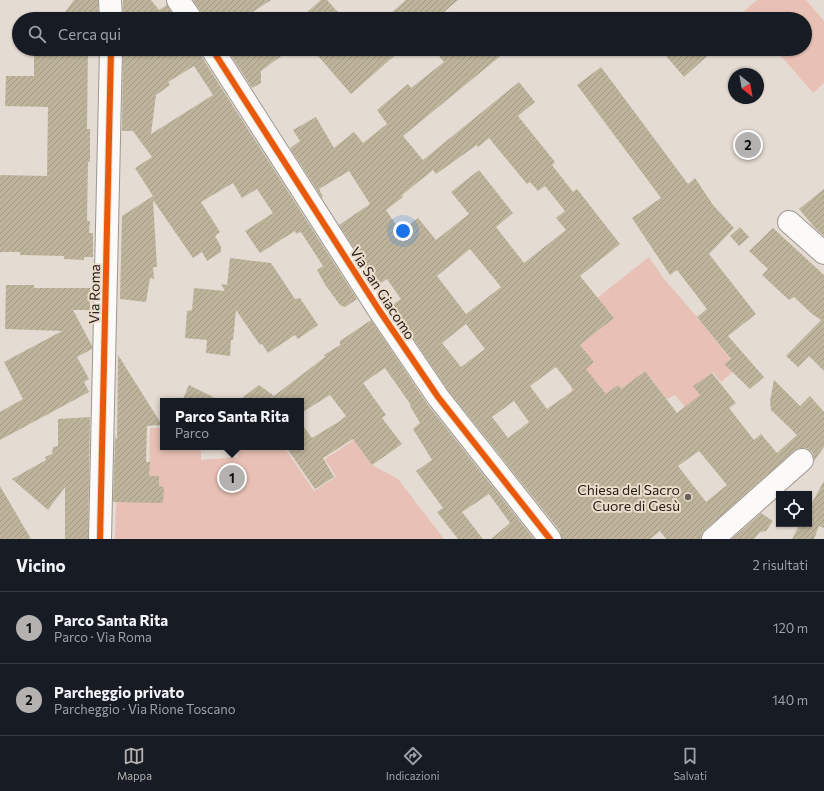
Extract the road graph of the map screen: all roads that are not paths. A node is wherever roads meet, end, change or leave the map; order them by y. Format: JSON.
{"nodes":[{"id":1,"x":110,"y":0,"type":"edge"},
{"id":2,"x":178,"y":0,"type":"edge"},
{"id":3,"x":111,"y":12,"type":"edge"},
{"id":4,"x":186,"y":12,"type":"edge"},
{"id":5,"x":111,"y":56,"type":"edge"},
{"id":6,"x":216,"y":56,"type":"edge"},
{"id":7,"x":789,"y":222,"type":"dead end"},
{"id":8,"x":824,"y":253,"type":"edge"},
{"id":9,"x":802,"y":460,"type":"dead end"},
{"id":10,"x":100,"y":539,"type":"edge"},
{"id":11,"x":550,"y":539,"type":"edge"},
{"id":12,"x":713,"y":539,"type":"edge"}],
"edges":[{"from":1,"to":3,"type":"street"},
{"from":2,"to":4,"type":"street"},
{"from":5,"to":10,"type":"street","name":"Via Roma"},
{"from":6,"to":11,"type":"street","name":"Via San Giacomo"},
{"from":7,"to":8,"type":"street"},
{"from":9,"to":12,"type":"street"}]}
